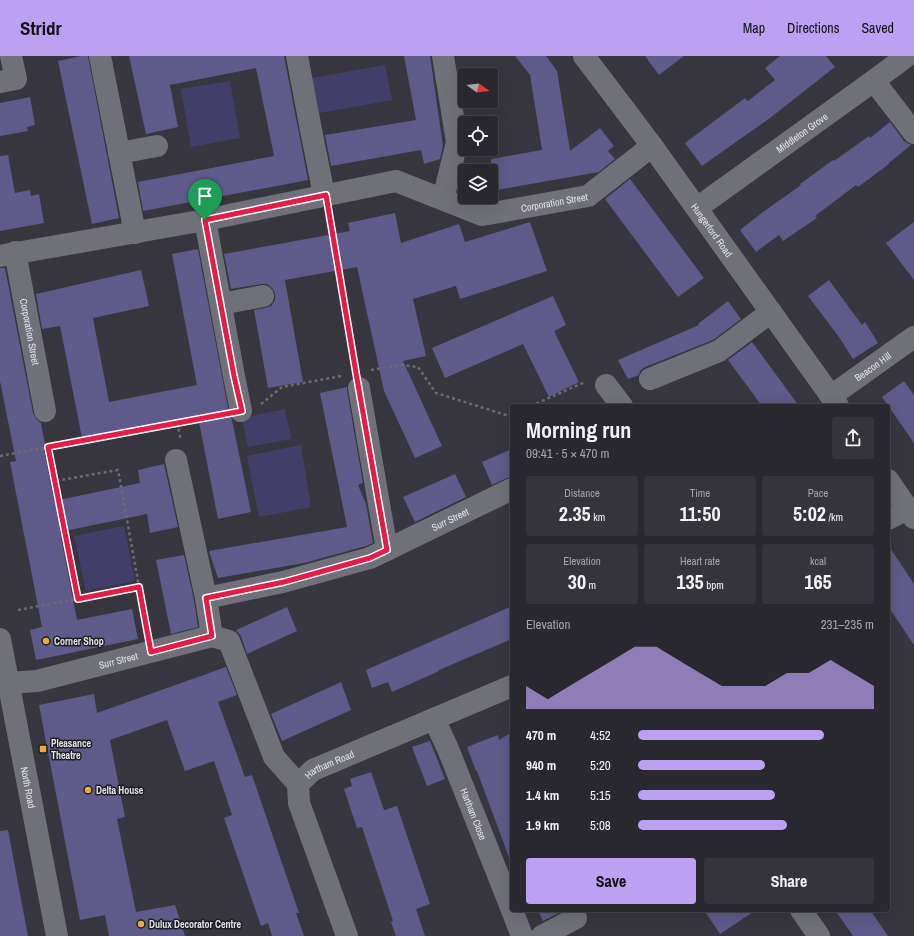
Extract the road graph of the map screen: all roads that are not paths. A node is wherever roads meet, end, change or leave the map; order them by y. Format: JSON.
{"nodes":[{"id":1,"x":11,"y":56,"type":"edge"},
{"id":2,"x":100,"y":56,"type":"edge"},
{"id":3,"x":297,"y":56,"type":"edge"},
{"id":4,"x":443,"y":56,"type":"edge"},
{"id":5,"x":584,"y":56,"type":"edge"},
{"id":6,"x":888,"y":65,"type":"edge"},
{"id":7,"x":0,"y":82,"type":"edge"},
{"id":8,"x":914,"y":133,"type":"edge"},
{"id":9,"x":157,"y":146,"type":"dead end"},
{"id":10,"x":652,"y":146,"type":"junction"},
{"id":11,"x":119,"y":154,"type":"junction"},
{"id":12,"x":325,"y":195,"type":"junction"},
{"id":13,"x":443,"y":199,"type":"junction"},
{"id":14,"x":697,"y":208,"type":"junction"},
{"id":15,"x":205,"y":220,"type":"junction"},
{"id":16,"x":135,"y":232,"type":"junction"},
{"id":17,"x":8,"y":254,"type":"edge"},
{"id":18,"x":263,"y":296,"type":"dead end"},
{"id":19,"x":221,"y":304,"type":"junction"},
{"id":20,"x":770,"y":312,"type":"junction"},
{"id":21,"x":914,"y":337,"type":"edge"},
{"id":22,"x":650,"y":379,"type":"dead end"},
{"id":23,"x":358,"y":381,"type":"road end"},
{"id":24,"x":606,"y":385,"type":"road end"},
{"id":25,"x":835,"y":401,"type":"edge"},
{"id":26,"x":620,"y":404,"type":"edge"},
{"id":27,"x":45,"y":411,"type":"dead end"},
{"id":28,"x":242,"y":411,"type":"road end"},
{"id":29,"x":176,"y":460,"type":"dead end"},
{"id":30,"x":890,"y":483,"type":"edge"},
{"id":31,"x":510,"y":490,"type":"edge"},
{"id":32,"x":911,"y":513,"type":"edge"},
{"id":33,"x":890,"y":518,"type":"edge"},
{"id":34,"x":387,"y":550,"type":"junction"},
{"id":35,"x":206,"y":598,"type":"junction"},
{"id":36,"x":212,"y":636,"type":"junction"},
{"id":37,"x":0,"y":639,"type":"edge"},
{"id":38,"x":9,"y":683,"type":"junction"},
{"id":39,"x":510,"y":687,"type":"edge"},
{"id":40,"x":434,"y":718,"type":"junction"},
{"id":41,"x":298,"y":784,"type":"junction"},
{"id":42,"x":510,"y":905,"type":"edge"},
{"id":43,"x":513,"y":912,"type":"edge"},
{"id":44,"x":802,"y":912,"type":"edge"},
{"id":45,"x":576,"y":918,"type":"dead end"},
{"id":46,"x":57,"y":936,"type":"edge"},
{"id":47,"x":347,"y":936,"type":"edge"},
{"id":48,"x":522,"y":936,"type":"edge"},
{"id":49,"x":542,"y":936,"type":"edge"},
{"id":50,"x":819,"y":936,"type":"edge"}],
"edges":[{"from":1,"to":7,"type":"street"},
{"from":2,"to":11,"type":"street"},
{"from":3,"to":12,"type":"street"},
{"from":4,"to":13,"type":"street"},
{"from":5,"to":10,"type":"street","name":"Hungerford Road"},
{"from":6,"to":8,"type":"street"},
{"from":6,"to":14,"type":"street","name":"Middleton Grove"},
{"from":9,"to":11,"type":"street"},
{"from":10,"to":13,"type":"street","name":"Corporation Street"},
{"from":10,"to":14,"type":"street","name":"Hungerford Road"},
{"from":11,"to":16,"type":"street"},
{"from":12,"to":13,"type":"street","name":"Corporation Street"},
{"from":12,"to":15,"type":"street","name":"Corporation Street"},
{"from":14,"to":20,"type":"street","name":"Hungerford Road"},
{"from":15,"to":16,"type":"street","name":"Corporation Street"},
{"from":15,"to":19,"type":"street"},
{"from":16,"to":17,"type":"street","name":"Corporation Street"},
{"from":17,"to":27,"type":"street","name":"Corporation Street"},
{"from":18,"to":19,"type":"street"},
{"from":19,"to":28,"type":"street"},
{"from":20,"to":22,"type":"street"},
{"from":20,"to":25,"type":"street","name":"Hungerford Road"},
{"from":21,"to":25,"type":"street","name":"Beacon Hill"},
{"from":23,"to":34,"type":"street"},
{"from":24,"to":26,"type":"street"},
{"from":29,"to":35,"type":"street"},
{"from":30,"to":32,"type":"street"},
{"from":31,"to":34,"type":"street","name":"Surr Street"},
{"from":32,"to":33,"type":"street"},
{"from":34,"to":35,"type":"street","name":"Surr Street"},
{"from":35,"to":36,"type":"street"},
{"from":36,"to":38,"type":"street","name":"Surr Street"},
{"from":36,"to":41,"type":"street"},
{"from":37,"to":38,"type":"street","name":"North Road"},
{"from":38,"to":46,"type":"street","name":"North Road"},
{"from":39,"to":40,"type":"street","name":"Hartham Road"},
{"from":40,"to":41,"type":"street","name":"Hartham Road"},
{"from":40,"to":42,"type":"street","name":"Hartham Close"},
{"from":41,"to":47,"type":"street","name":"Hartham Road"},
{"from":43,"to":48,"type":"street","name":"Hartham Close"},
{"from":44,"to":50,"type":"street"},
{"from":45,"to":49,"type":"street"}]}
